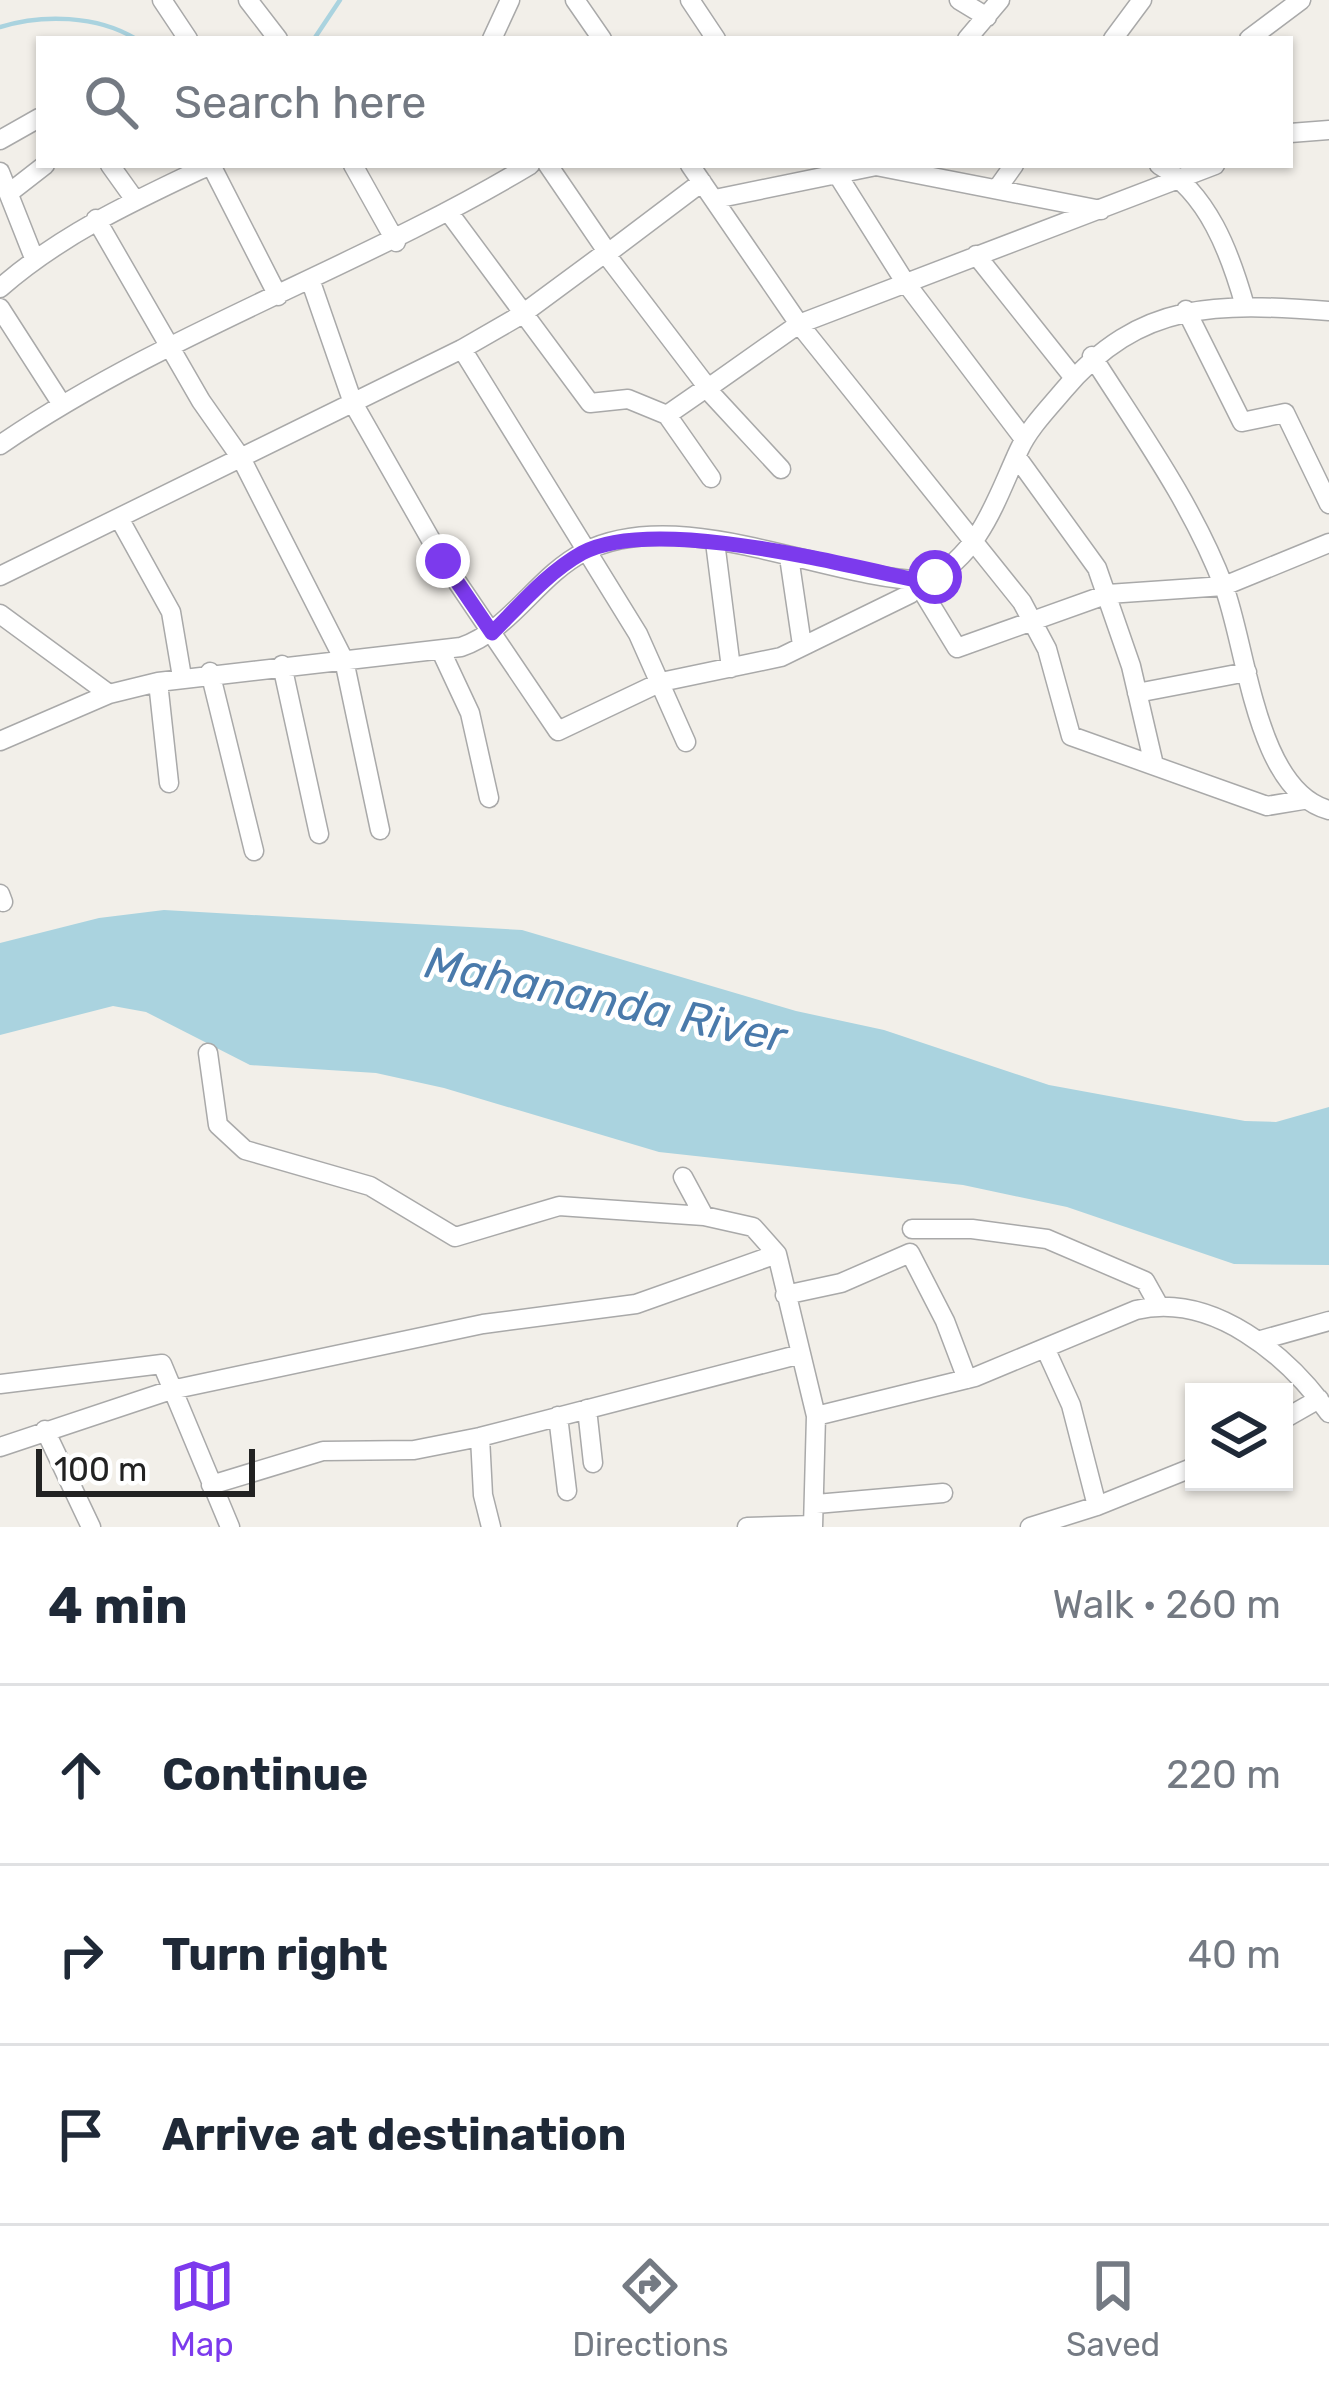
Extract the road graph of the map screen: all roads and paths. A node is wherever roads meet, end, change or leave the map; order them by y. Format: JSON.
{"nodes":[{"id":1,"x":162,"y":0,"type":"edge"},
{"id":2,"x":248,"y":0,"type":"edge"},
{"id":3,"x":510,"y":0,"type":"edge"},
{"id":4,"x":575,"y":0,"type":"edge"},
{"id":5,"x":690,"y":0,"type":"edge"},
{"id":6,"x":958,"y":0,"type":"edge"},
{"id":7,"x":1000,"y":0,"type":"edge"},
{"id":8,"x":1142,"y":0,"type":"edge"},
{"id":9,"x":1301,"y":0,"type":"edge"},
{"id":10,"x":987,"y":17,"type":"junction"},
{"id":11,"x":186,"y":36,"type":"edge"},
{"id":12,"x":276,"y":36,"type":"edge"},
{"id":13,"x":493,"y":36,"type":"edge"},
{"id":14,"x":600,"y":36,"type":"edge"},
{"id":15,"x":714,"y":36,"type":"edge"},
{"id":16,"x":971,"y":36,"type":"edge"},
{"id":17,"x":1115,"y":36,"type":"edge"},
{"id":18,"x":1253,"y":36,"type":"edge"},
{"id":19,"x":36,"y":120,"type":"edge"},
{"id":20,"x":1329,"y":130,"type":"edge"},
{"id":21,"x":1293,"y":133,"type":"edge"},
{"id":22,"x":0,"y":140,"type":"edge"},
{"id":23,"x":41,"y":168,"type":"edge"},
{"id":24,"x":112,"y":168,"type":"edge"},
{"id":25,"x":204,"y":168,"type":"edge"},
{"id":26,"x":213,"y":168,"type":"edge"},
{"id":27,"x":355,"y":168,"type":"edge"},
{"id":28,"x":525,"y":168,"type":"edge"},
{"id":29,"x":550,"y":168,"type":"edge"},
{"id":30,"x":780,"y":168,"type":"edge"},
{"id":31,"x":863,"y":168,"type":"edge"},
{"id":32,"x":894,"y":168,"type":"edge"},
{"id":33,"x":1012,"y":168,"type":"edge"},
{"id":34,"x":1164,"y":168,"type":"edge"},
{"id":35,"x":1209,"y":168,"type":"edge"},
{"id":36,"x":0,"y":172,"type":"edge"},
{"id":37,"x":696,"y":173,"type":"edge"},
{"id":38,"x":837,"y":174,"type":"junction"},
{"id":39,"x":1184,"y":180,"type":"junction"},
{"id":40,"x":999,"y":186,"type":"junction"},
{"id":41,"x":781,"y":188,"type":"junction"},
{"id":42,"x":9,"y":193,"type":"junction"},
{"id":43,"x":135,"y":200,"type":"junction"},
{"id":44,"x":715,"y":200,"type":"junction"},
{"id":45,"x":1101,"y":210,"type":"junction"},
{"id":46,"x":450,"y":214,"type":"junction"},
{"id":47,"x":96,"y":219,"type":"junction"},
{"id":48,"x":396,"y":242,"type":"junction"},
{"id":49,"x":608,"y":253,"type":"junction"},
{"id":50,"x":976,"y":255,"type":"junction"},
{"id":51,"x":34,"y":258,"type":"junction"},
{"id":52,"x":311,"y":281,"type":"junction"},
{"id":53,"x":905,"y":282,"type":"junction"},
{"id":54,"x":0,"y":287,"type":"edge"},
{"id":55,"x":278,"y":296,"type":"junction"},
{"id":56,"x":1245,"y":306,"type":"junction"},
{"id":57,"x":0,"y":308,"type":"edge"},
{"id":58,"x":1186,"y":310,"type":"junction"},
{"id":59,"x":1329,"y":310,"type":"edge"},
{"id":60,"x":521,"y":315,"type":"junction"},
{"id":61,"x":799,"y":324,"type":"junction"},
{"id":62,"x":173,"y":346,"type":"junction"},
{"id":63,"x":462,"y":349,"type":"junction"},
{"id":64,"x":1092,"y":356,"type":"junction"},
{"id":65,"x":1074,"y":378,"type":"junction"},
{"id":66,"x":706,"y":388,"type":"junction"},
{"id":67,"x":62,"y":403,"type":"junction"},
{"id":68,"x":353,"y":403,"type":"junction"},
{"id":69,"x":667,"y":416,"type":"junction"},
{"id":70,"x":0,"y":445,"type":"edge"},
{"id":71,"x":1020,"y":447,"type":"junction"},
{"id":72,"x":241,"y":458,"type":"junction"},
{"id":73,"x":781,"y":469,"type":"dead end"},
{"id":74,"x":711,"y":478,"type":"dead end"},
{"id":75,"x":1329,"y":504,"type":"edge"},
{"id":76,"x":119,"y":518,"type":"junction"},
{"id":77,"x":715,"y":542,"type":"junction"},
{"id":78,"x":1329,"y":543,"type":"edge"},
{"id":79,"x":976,"y":545,"type":"junction"},
{"id":80,"x":586,"y":550,"type":"junction"},
{"id":81,"x":789,"y":557,"type":"junction"},
{"id":82,"x":0,"y":576,"type":"edge"},
{"id":83,"x":919,"y":583,"type":"junction"},
{"id":84,"x":1224,"y":586,"type":"junction"},
{"id":85,"x":1108,"y":594,"type":"junction"},
{"id":86,"x":0,"y":614,"type":"edge"},
{"id":87,"x":1031,"y":618,"type":"junction"},
{"id":88,"x":492,"y":633,"type":"junction"},
{"id":89,"x":802,"y":645,"type":"junction"},
{"id":90,"x":441,"y":651,"type":"junction"},
{"id":91,"x":344,"y":660,"type":"junction"},
{"id":92,"x":282,"y":665,"type":"junction"},
{"id":93,"x":731,"y":668,"type":"junction"},
{"id":94,"x":210,"y":672,"type":"junction"},
{"id":95,"x":1246,"y":672,"type":"junction"},
{"id":96,"x":182,"y":677,"type":"junction"},
{"id":97,"x":158,"y":682,"type":"junction"},
{"id":98,"x":661,"y":682,"type":"junction"},
{"id":99,"x":1137,"y":693,"type":"junction"},
{"id":100,"x":110,"y":694,"type":"junction"},
{"id":101,"x":0,"y":741,"type":"edge"},
{"id":102,"x":686,"y":742,"type":"dead end"},
{"id":103,"x":1154,"y":765,"type":"junction"},
{"id":104,"x":170,"y":783,"type":"dead end"},
{"id":105,"x":489,"y":798,"type":"dead end"},
{"id":106,"x":1303,"y":800,"type":"junction"},
{"id":107,"x":1329,"y":810,"type":"edge"},
{"id":108,"x":380,"y":830,"type":"dead end"},
{"id":109,"x":320,"y":834,"type":"dead end"},
{"id":110,"x":254,"y":851,"type":"dead end"},
{"id":111,"x":208,"y":1053,"type":"dead end"},
{"id":112,"x":683,"y":1178,"type":"dead end"},
{"id":113,"x":704,"y":1216,"type":"junction"},
{"id":114,"x":912,"y":1229,"type":"dead end"},
{"id":115,"x":777,"y":1253,"type":"junction"},
{"id":116,"x":785,"y":1294,"type":"junction"},
{"id":117,"x":1159,"y":1306,"type":"junction"},
{"id":118,"x":1329,"y":1321,"type":"edge"},
{"id":119,"x":1261,"y":1340,"type":"junction"},
{"id":120,"x":1046,"y":1350,"type":"junction"},
{"id":121,"x":801,"y":1354,"type":"junction"},
{"id":122,"x":967,"y":1379,"type":"junction"},
{"id":123,"x":0,"y":1384,"type":"edge"},
{"id":124,"x":171,"y":1390,"type":"junction"},
{"id":125,"x":1324,"y":1406,"type":"edge"},
{"id":126,"x":587,"y":1409,"type":"junction"},
{"id":127,"x":559,"y":1416,"type":"junction"},
{"id":128,"x":816,"y":1416,"type":"junction"},
{"id":129,"x":1293,"y":1416,"type":"edge"},
{"id":130,"x":45,"y":1430,"type":"junction"},
{"id":131,"x":480,"y":1437,"type":"junction"},
{"id":132,"x":0,"y":1447,"type":"edge"},
{"id":133,"x":593,"y":1462,"type":"dead end"},
{"id":134,"x":1185,"y":1471,"type":"edge"},
{"id":135,"x":211,"y":1485,"type":"junction"},
{"id":136,"x":567,"y":1491,"type":"dead end"},
{"id":137,"x":944,"y":1493,"type":"dead end"},
{"id":138,"x":816,"y":1504,"type":"junction"},
{"id":139,"x":1097,"y":1507,"type":"junction"},
{"id":140,"x":813,"y":1526,"type":"edge"},
{"id":141,"x":92,"y":1527,"type":"edge"},
{"id":142,"x":230,"y":1527,"type":"edge"},
{"id":143,"x":491,"y":1527,"type":"edge"},
{"id":144,"x":747,"y":1527,"type":"edge"},
{"id":145,"x":1030,"y":1527,"type":"edge"}],
"edges":[{"from":1,"to":11,"type":"street"},
{"from":2,"to":12,"type":"street"},
{"from":3,"to":13,"type":"street"},
{"from":4,"to":14,"type":"street"},
{"from":5,"to":15,"type":"street"},
{"from":6,"to":10,"type":"street"},
{"from":7,"to":10,"type":"street"},
{"from":8,"to":17,"type":"street"},
{"from":9,"to":18,"type":"street"},
{"from":10,"to":16,"type":"street"},
{"from":19,"to":22,"type":"street"},
{"from":20,"to":21,"type":"street"},
{"from":23,"to":42,"type":"street"},
{"from":24,"to":43,"type":"street"},
{"from":25,"to":43,"type":"street"},
{"from":26,"to":55,"type":"street"},
{"from":27,"to":48,"type":"street"},
{"from":28,"to":46,"type":"street"},
{"from":29,"to":49,"type":"street"},
{"from":30,"to":41,"type":"street"},
{"from":31,"to":38,"type":"street"},
{"from":32,"to":40,"type":"street"},
{"from":33,"to":40,"type":"street"},
{"from":34,"to":39,"type":"street"},
{"from":35,"to":39,"type":"street"},
{"from":36,"to":42,"type":"street"},
{"from":37,"to":44,"type":"street"},
{"from":37,"to":49,"type":"street"},
{"from":38,"to":41,"type":"street"},
{"from":38,"to":53,"type":"street"},
{"from":39,"to":45,"type":"street"},
{"from":39,"to":56,"type":"street"},
{"from":40,"to":45,"type":"street"},
{"from":41,"to":44,"type":"street"},
{"from":42,"to":51,"type":"street"},
{"from":43,"to":47,"type":"street"},
{"from":44,"to":61,"type":"street"},
{"from":45,"to":50,"type":"street"},
{"from":46,"to":48,"type":"street"},
{"from":46,"to":60,"type":"street"},
{"from":47,"to":51,"type":"street"},
{"from":47,"to":62,"type":"street"},
{"from":48,"to":52,"type":"street"},
{"from":49,"to":60,"type":"street"},
{"from":49,"to":66,"type":"street"},
{"from":50,"to":53,"type":"street"},
{"from":50,"to":65,"type":"street"},
{"from":51,"to":54,"type":"street"},
{"from":52,"to":55,"type":"street"},
{"from":52,"to":68,"type":"street"},
{"from":53,"to":61,"type":"street"},
{"from":53,"to":71,"type":"street"},
{"from":55,"to":62,"type":"street"},
{"from":56,"to":58,"type":"street"},
{"from":56,"to":59,"type":"street"},
{"from":57,"to":67,"type":"street"},
{"from":58,"to":64,"type":"street"},
{"from":58,"to":75,"type":"street"},
{"from":60,"to":63,"type":"street"},
{"from":60,"to":69,"type":"street"},
{"from":61,"to":66,"type":"street"},
{"from":61,"to":79,"type":"street"},
{"from":62,"to":67,"type":"street"},
{"from":62,"to":72,"type":"street"},
{"from":63,"to":68,"type":"street"},
{"from":63,"to":80,"type":"street"},
{"from":64,"to":65,"type":"street"},
{"from":64,"to":84,"type":"street"},
{"from":65,"to":71,"type":"street"},
{"from":66,"to":69,"type":"street"},
{"from":66,"to":73,"type":"street"},
{"from":67,"to":70,"type":"street"},
{"from":68,"to":72,"type":"street"},
{"from":68,"to":88,"type":"street"},
{"from":69,"to":74,"type":"street"},
{"from":71,"to":79,"type":"street"},
{"from":71,"to":85,"type":"street"},
{"from":72,"to":76,"type":"street"},
{"from":72,"to":91,"type":"street"},
{"from":76,"to":82,"type":"street"},
{"from":76,"to":96,"type":"street"},
{"from":77,"to":80,"type":"street"},
{"from":77,"to":81,"type":"street"},
{"from":77,"to":93,"type":"street"},
{"from":78,"to":84,"type":"street"},
{"from":79,"to":83,"type":"street"},
{"from":79,"to":87,"type":"street"},
{"from":80,"to":88,"type":"street"},
{"from":80,"to":98,"type":"street"},
{"from":81,"to":83,"type":"street"},
{"from":81,"to":89,"type":"street"},
{"from":83,"to":87,"type":"street"},
{"from":83,"to":89,"type":"street"},
{"from":84,"to":85,"type":"street"},
{"from":84,"to":95,"type":"street"},
{"from":85,"to":87,"type":"street"},
{"from":85,"to":99,"type":"street"},
{"from":86,"to":100,"type":"street"},
{"from":87,"to":103,"type":"street"},
{"from":88,"to":90,"type":"street"},
{"from":88,"to":98,"type":"street"},
{"from":89,"to":93,"type":"street"},
{"from":90,"to":91,"type":"street"},
{"from":90,"to":105,"type":"street"},
{"from":91,"to":92,"type":"street"},
{"from":91,"to":108,"type":"street"},
{"from":92,"to":94,"type":"street"},
{"from":92,"to":109,"type":"street"},
{"from":93,"to":98,"type":"street"},
{"from":94,"to":96,"type":"street"},
{"from":94,"to":110,"type":"street"},
{"from":95,"to":99,"type":"street"},
{"from":95,"to":106,"type":"street"},
{"from":96,"to":97,"type":"street"},
{"from":97,"to":100,"type":"street"},
{"from":97,"to":104,"type":"street"},
{"from":98,"to":102,"type":"street"},
{"from":99,"to":103,"type":"street"},
{"from":100,"to":101,"type":"street"},
{"from":103,"to":106,"type":"street"},
{"from":106,"to":107,"type":"street"},
{"from":111,"to":113,"type":"street"},
{"from":112,"to":113,"type":"street"},
{"from":113,"to":115,"type":"street"},
{"from":114,"to":117,"type":"street"},
{"from":115,"to":116,"type":"street"},
{"from":115,"to":124,"type":"street"},
{"from":116,"to":121,"type":"street"},
{"from":116,"to":122,"type":"street"},
{"from":117,"to":119,"type":"street"},
{"from":117,"to":120,"type":"street"},
{"from":118,"to":119,"type":"street"},
{"from":119,"to":125,"type":"street"},
{"from":120,"to":122,"type":"street"},
{"from":120,"to":139,"type":"street"},
{"from":121,"to":126,"type":"street"},
{"from":121,"to":128,"type":"street"},
{"from":122,"to":128,"type":"street"},
{"from":123,"to":124,"type":"street"},
{"from":124,"to":130,"type":"street"},
{"from":124,"to":135,"type":"street"},
{"from":125,"to":129,"type":"street"},
{"from":126,"to":127,"type":"street"},
{"from":126,"to":133,"type":"street"},
{"from":127,"to":131,"type":"street"},
{"from":127,"to":136,"type":"street"},
{"from":128,"to":138,"type":"street"},
{"from":130,"to":132,"type":"street"},
{"from":130,"to":141,"type":"street"},
{"from":131,"to":135,"type":"street"},
{"from":131,"to":143,"type":"street"},
{"from":134,"to":139,"type":"street"},
{"from":135,"to":142,"type":"street"},
{"from":137,"to":138,"type":"street"},
{"from":138,"to":140,"type":"street"},
{"from":139,"to":145,"type":"street"},
{"from":140,"to":144,"type":"street"}]}
